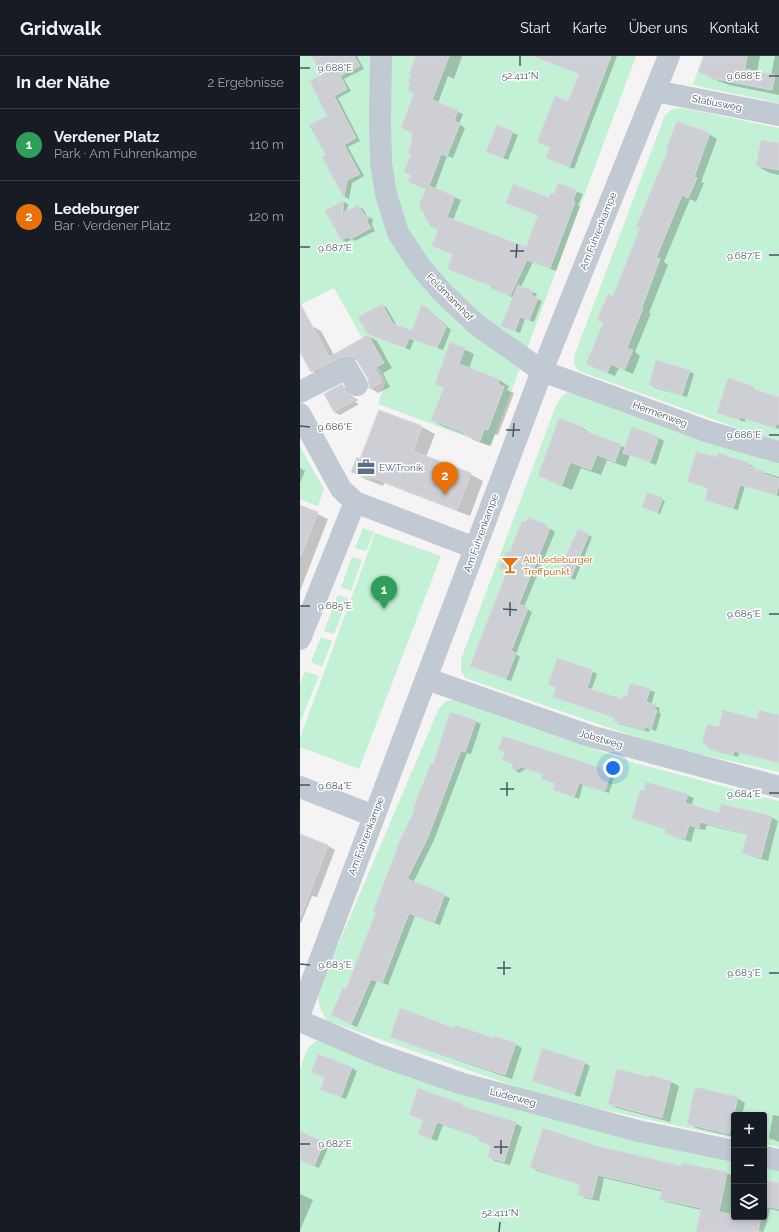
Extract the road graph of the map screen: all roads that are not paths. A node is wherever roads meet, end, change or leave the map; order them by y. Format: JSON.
{"nodes":[{"id":1,"x":381,"y":56,"type":"edge"},
{"id":2,"x":668,"y":56,"type":"edge"},
{"id":3,"x":655,"y":91,"type":"junction"},
{"id":4,"x":779,"y":116,"type":"edge"},
{"id":5,"x":542,"y":370,"type":"junction"},
{"id":6,"x":357,"y":384,"type":"dead end"},
{"id":7,"x":300,"y":392,"type":"edge"},
{"id":8,"x":300,"y":414,"type":"edge"},
{"id":9,"x":779,"y":452,"type":"edge"},
{"id":10,"x":355,"y":502,"type":"junction"},
{"id":11,"x":475,"y":548,"type":"junction"},
{"id":12,"x":301,"y":632,"type":"edge"},
{"id":13,"x":427,"y":679,"type":"junction"},
{"id":14,"x":300,"y":787,"type":"edge"},
{"id":15,"x":779,"y":787,"type":"edge"},
{"id":16,"x":374,"y":816,"type":"junction"},
{"id":17,"x":300,"y":1013,"type":"edge"},
{"id":18,"x":300,"y":1021,"type":"edge"},
{"id":19,"x":731,"y":1150,"type":"edge"},
{"id":20,"x":767,"y":1158,"type":"edge"},
{"id":21,"x":779,"y":1160,"type":"edge"}],
"edges":[{"from":1,"to":5,"type":"street","name":"Feldmannhof"},
{"from":2,"to":3,"type":"street","name":"Am Fuhrenkampe"},
{"from":3,"to":4,"type":"street","name":"Statiusweg"},
{"from":3,"to":5,"type":"street","name":"Am Fuhrenkampe"},
{"from":5,"to":9,"type":"street","name":"Hermenweg"},
{"from":5,"to":11,"type":"street","name":"Am Fuhrenkampe"},
{"from":6,"to":7,"type":"street"},
{"from":8,"to":10,"type":"street"},
{"from":10,"to":11,"type":"street"},
{"from":10,"to":12,"type":"street"},
{"from":11,"to":13,"type":"street","name":"Am Fuhrenkampe"},
{"from":13,"to":15,"type":"street","name":"Jobstweg"},
{"from":13,"to":16,"type":"street","name":"Am Fuhrenkampe"},
{"from":14,"to":16,"type":"street"},
{"from":16,"to":17,"type":"street","name":"Am Fuhrenkampe"},
{"from":18,"to":19,"type":"street","name":"Lüderweg"},
{"from":20,"to":21,"type":"street"}]}
